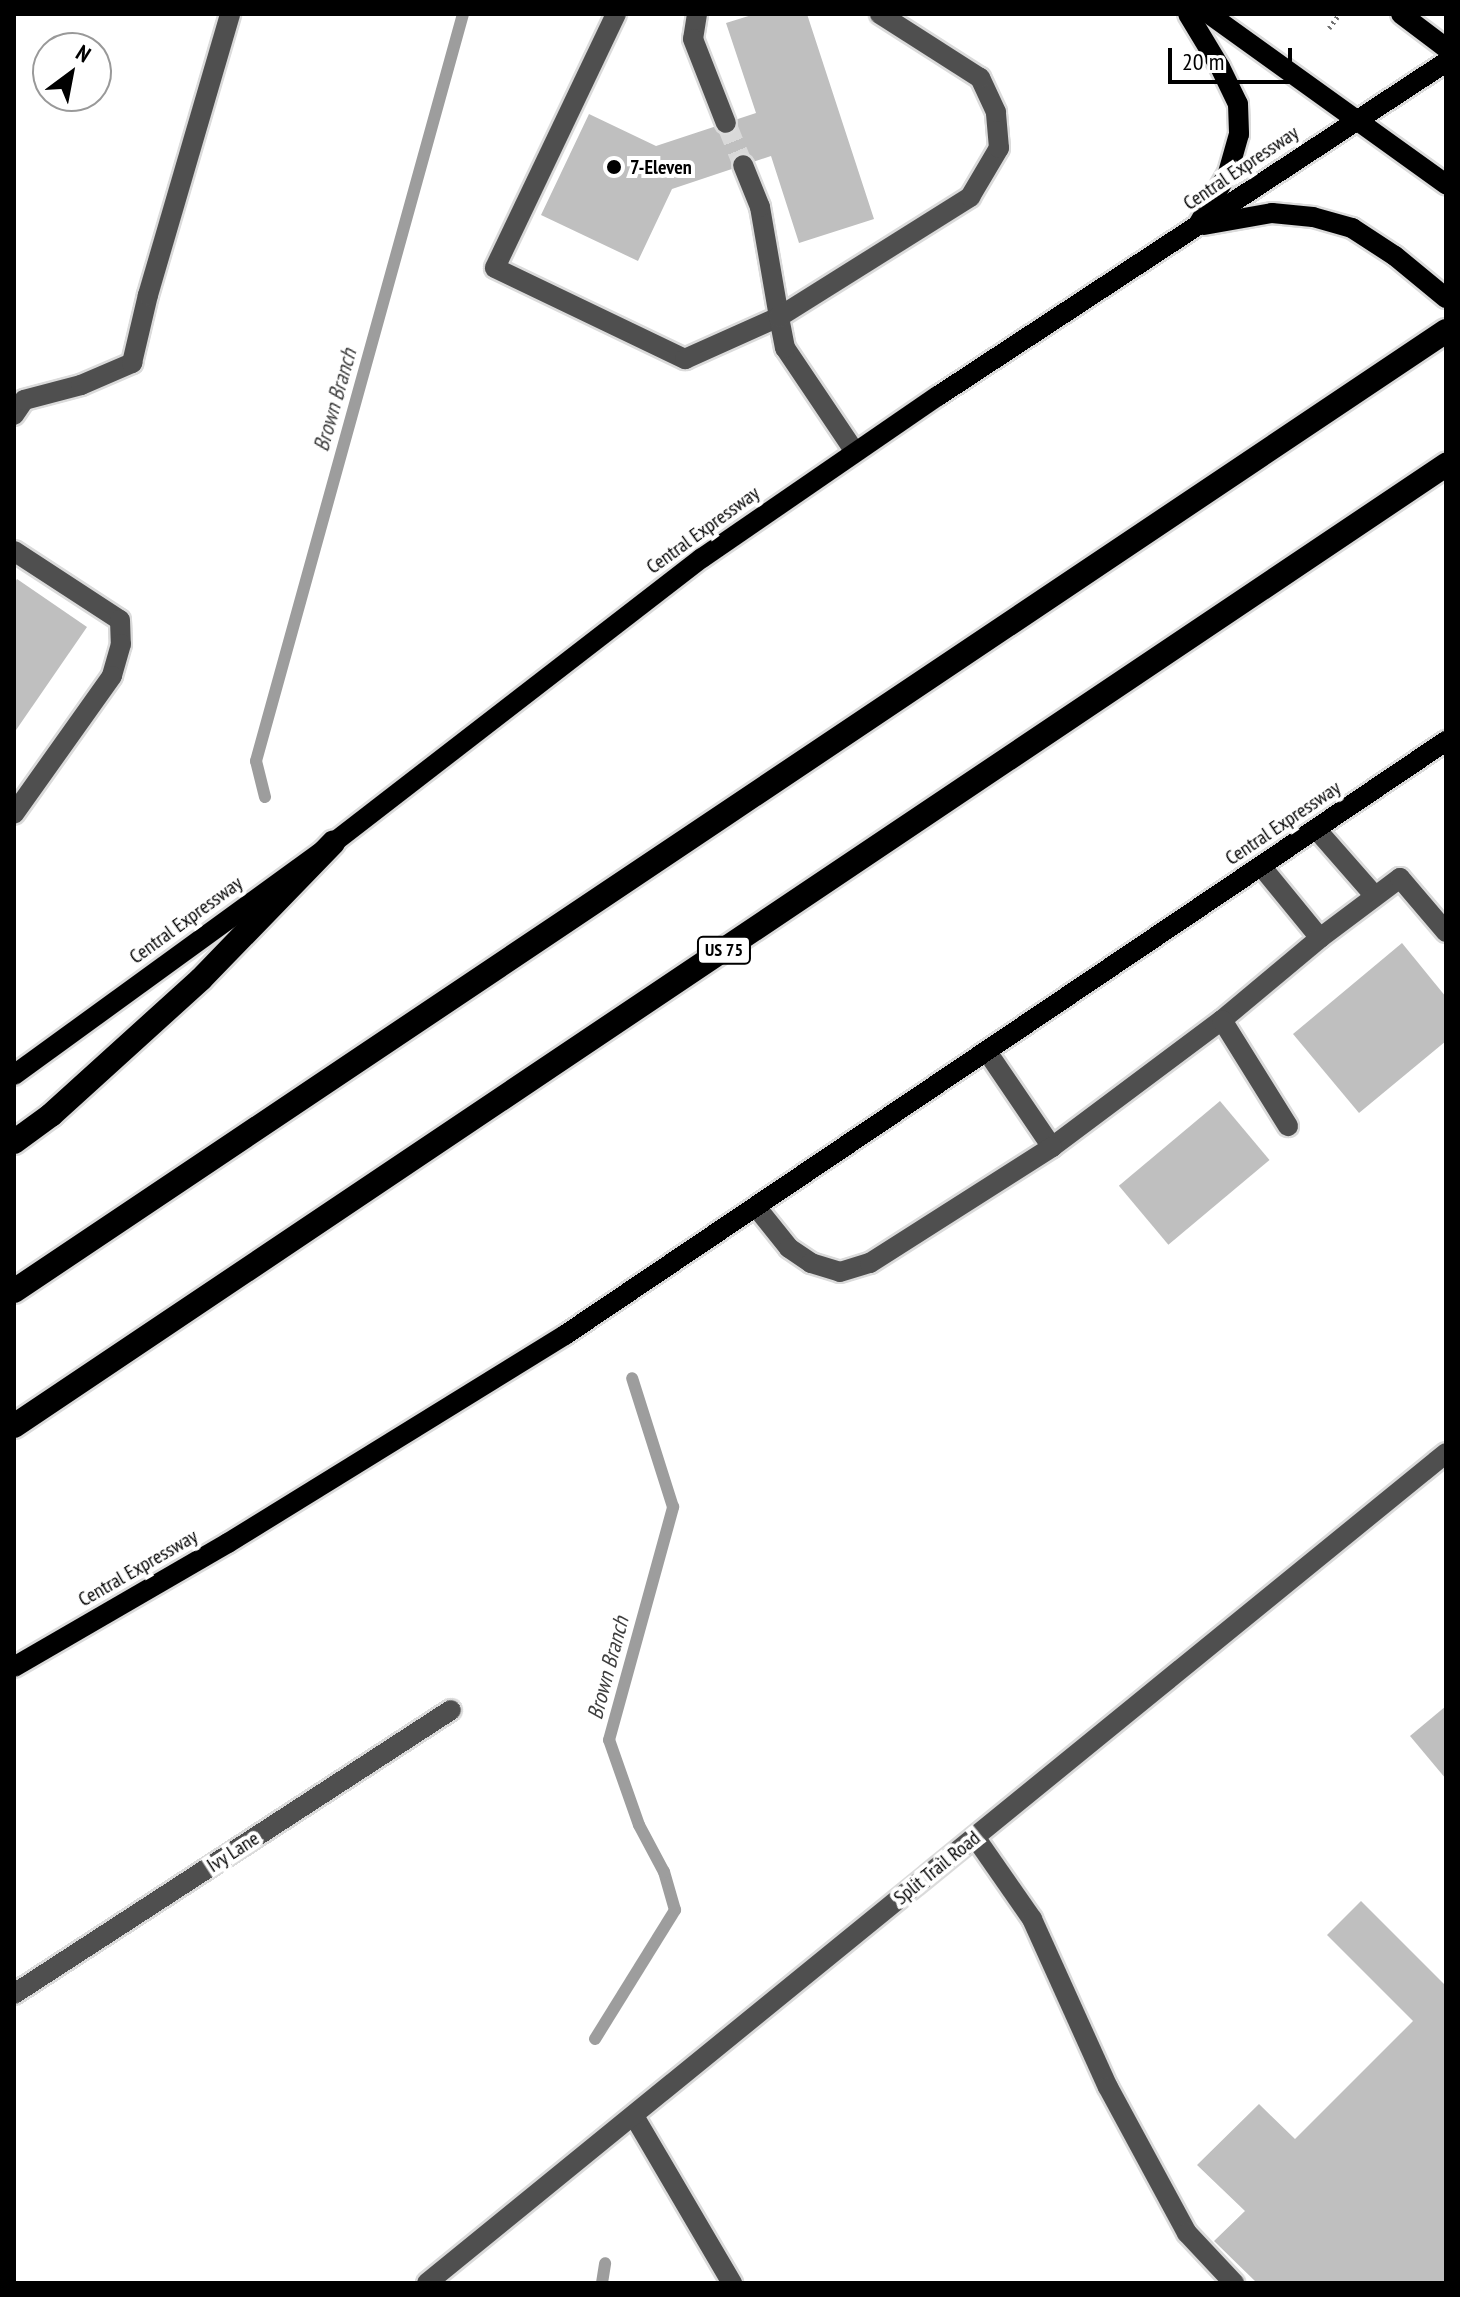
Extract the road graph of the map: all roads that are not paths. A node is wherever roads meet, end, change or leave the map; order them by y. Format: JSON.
{"nodes":[{"id":1,"x":230,"y":14,"type":"edge"},
{"id":2,"x":616,"y":14,"type":"edge"},
{"id":3,"x":697,"y":14,"type":"edge"},
{"id":4,"x":880,"y":14,"type":"edge"},
{"id":5,"x":1188,"y":14,"type":"edge"},
{"id":6,"x":1209,"y":14,"type":"edge"},
{"id":7,"x":1401,"y":14,"type":"edge"},
{"id":8,"x":1446,"y":48,"type":"edge"},
{"id":9,"x":1446,"y":62,"type":"edge"},
{"id":10,"x":1358,"y":119,"type":"junction"},
{"id":11,"x":726,"y":123,"type":"tunnel mouth"},
{"id":12,"x":743,"y":165,"type":"tunnel mouth"},
{"id":13,"x":1446,"y":184,"type":"edge"},
{"id":14,"x":1197,"y":227,"type":"junction"},
{"id":15,"x":1446,"y":298,"type":"edge"},
{"id":16,"x":779,"y":317,"type":"junction"},
{"id":17,"x":1446,"y":331,"type":"edge"},
{"id":18,"x":14,"y":415,"type":"edge"},
{"id":19,"x":855,"y":452,"type":"junction"},
{"id":20,"x":1439,"y":470,"type":"edge"},
{"id":21,"x":14,"y":551,"type":"edge"},
{"id":22,"x":1445,"y":745,"type":"edge"},
{"id":23,"x":14,"y":814,"type":"edge"},
{"id":24,"x":1317,"y":830,"type":"junction"},
{"id":25,"x":333,"y":843,"type":"junction"},
{"id":26,"x":1261,"y":866,"type":"junction"},
{"id":27,"x":1374,"y":895,"type":"junction"},
{"id":28,"x":1446,"y":932,"type":"edge"},
{"id":29,"x":1320,"y":938,"type":"junction"},
{"id":30,"x":1222,"y":1020,"type":"junction"},
{"id":31,"x":988,"y":1053,"type":"junction"},
{"id":32,"x":14,"y":1075,"type":"edge"},
{"id":33,"x":1288,"y":1126,"type":"dead end"},
{"id":34,"x":14,"y":1142,"type":"edge"},
{"id":35,"x":1052,"y":1147,"type":"junction"},
{"id":36,"x":757,"y":1208,"type":"junction"},
{"id":37,"x":14,"y":1291,"type":"edge"},
{"id":38,"x":14,"y":1426,"type":"edge"},
{"id":39,"x":1446,"y":1453,"type":"edge"},
{"id":40,"x":14,"y":1667,"type":"edge"},
{"id":41,"x":451,"y":1710,"type":"dead end"},
{"id":42,"x":975,"y":1837,"type":"junction"},
{"id":43,"x":14,"y":1994,"type":"edge"},
{"id":44,"x":634,"y":2116,"type":"junction"},
{"id":45,"x":427,"y":2283,"type":"edge"},
{"id":46,"x":732,"y":2283,"type":"edge"},
{"id":47,"x":1234,"y":2283,"type":"edge"}],
"edges":[{"from":1,"to":18,"type":"street"},
{"from":2,"to":16,"type":"street"},
{"from":3,"to":11,"type":"street"},
{"from":4,"to":16,"type":"street"},
{"from":5,"to":14,"type":"main road"},
{"from":6,"to":10,"type":"main road"},
{"from":7,"to":8,"type":"main road"},
{"from":9,"to":10,"type":"main road","name":"Central Expressway"},
{"from":10,"to":13,"type":"main road"},
{"from":10,"to":14,"type":"main road","name":"Central Expressway"},
{"from":12,"to":16,"type":"street"},
{"from":14,"to":15,"type":"main road"},
{"from":14,"to":19,"type":"main road","name":"Central Expressway"},
{"from":16,"to":19,"type":"street"},
{"from":17,"to":37,"type":"highway"},
{"from":19,"to":25,"type":"main road","name":"Central Expressway"},
{"from":20,"to":38,"type":"highway","number":"US 75"},
{"from":21,"to":23,"type":"street"},
{"from":22,"to":24,"type":"main road","name":"Central Expressway"},
{"from":24,"to":26,"type":"main road","name":"Central Expressway"},
{"from":24,"to":27,"type":"street"},
{"from":25,"to":32,"type":"main road","name":"Central Expressway"},
{"from":25,"to":34,"type":"highway"},
{"from":26,"to":29,"type":"street"},
{"from":26,"to":31,"type":"main road","name":"Central Expressway"},
{"from":27,"to":28,"type":"street"},
{"from":27,"to":29,"type":"street"},
{"from":29,"to":30,"type":"street"},
{"from":30,"to":33,"type":"street"},
{"from":30,"to":35,"type":"street"},
{"from":31,"to":35,"type":"street"},
{"from":31,"to":36,"type":"main road","name":"Central Expressway"},
{"from":35,"to":36,"type":"street"},
{"from":36,"to":40,"type":"main road","name":"Central Expressway"},
{"from":39,"to":42,"type":"street","name":"Split Trail Road"},
{"from":41,"to":43,"type":"street","name":"Ivy Lane"},
{"from":42,"to":44,"type":"street","name":"Split Trail Road"},
{"from":42,"to":47,"type":"street"},
{"from":44,"to":45,"type":"street","name":"Split Trail Road"},
{"from":44,"to":46,"type":"street"}]}
